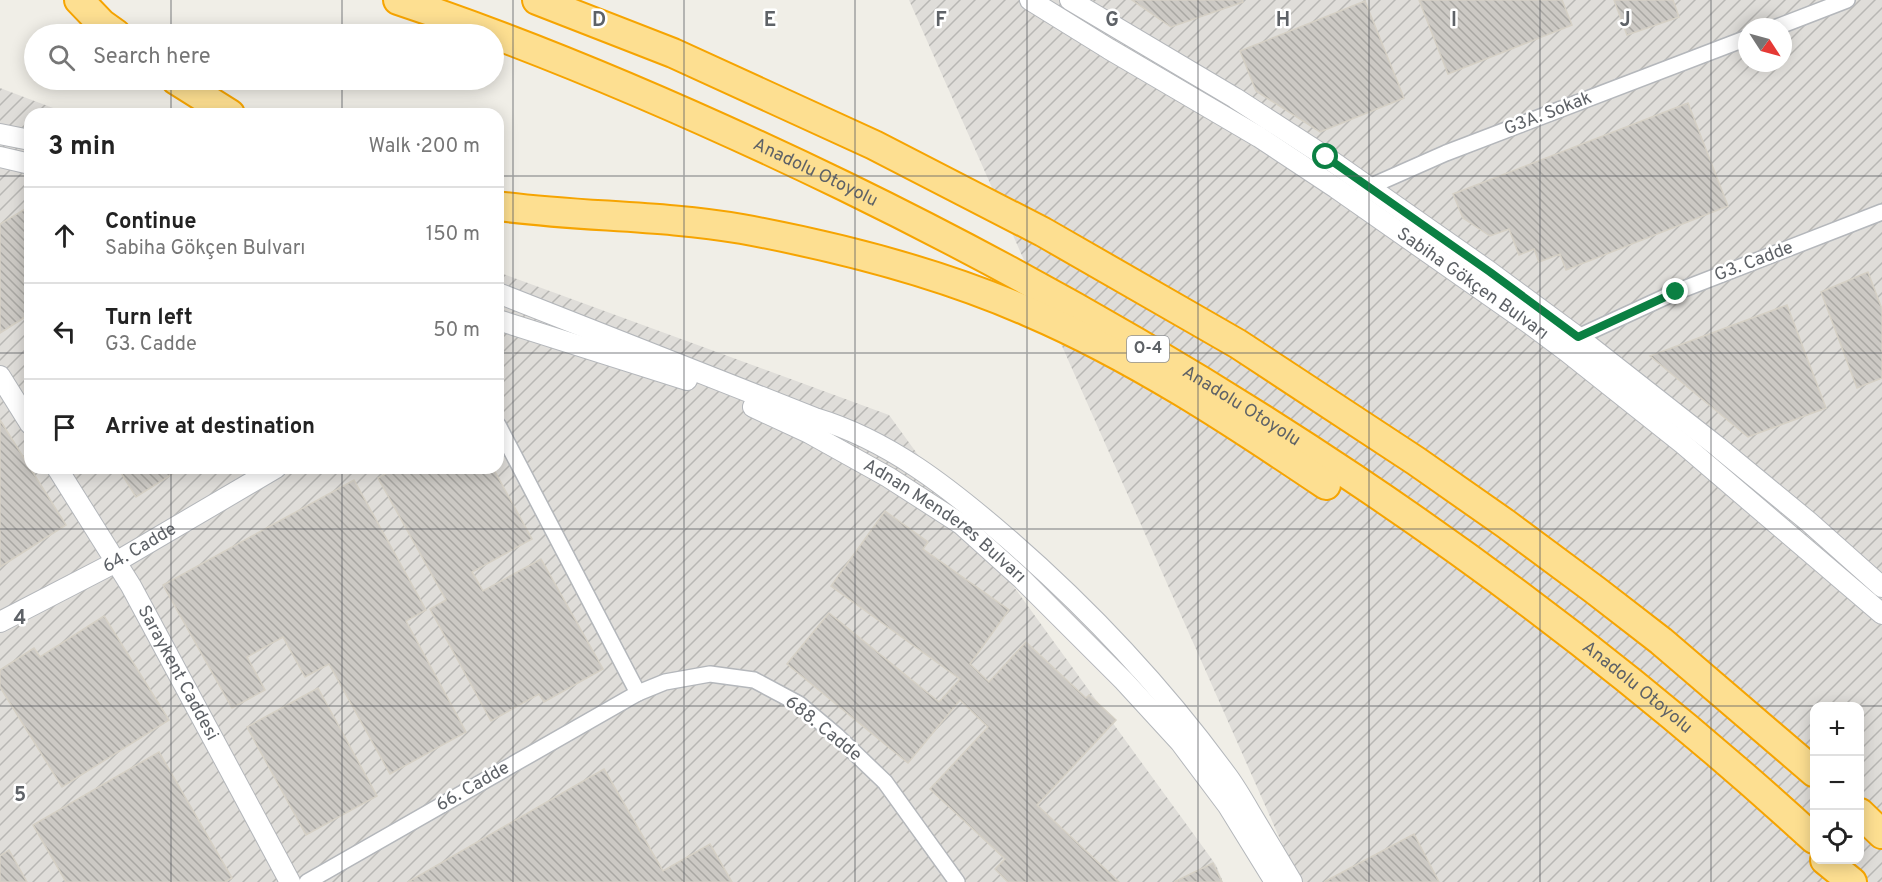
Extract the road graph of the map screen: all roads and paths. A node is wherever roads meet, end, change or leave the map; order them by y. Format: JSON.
{"nodes":[{"id":1,"x":79,"y":0,"type":"edge"},
{"id":2,"x":398,"y":0,"type":"edge"},
{"id":3,"x":537,"y":0,"type":"edge"},
{"id":4,"x":1030,"y":0,"type":"edge"},
{"id":5,"x":1070,"y":0,"type":"edge"},
{"id":6,"x":1847,"y":0,"type":"edge"},
{"id":7,"x":1792,"y":21,"type":"edge"},
{"id":8,"x":102,"y":24,"type":"edge"},
{"id":9,"x":469,"y":24,"type":"edge"},
{"id":10,"x":504,"y":38,"type":"edge"},
{"id":11,"x":1738,"y":41,"type":"edge"},
{"id":12,"x":192,"y":90,"type":"edge"},
{"id":13,"x":220,"y":108,"type":"edge"},
{"id":14,"x":0,"y":134,"type":"edge"},
{"id":15,"x":24,"y":139,"type":"edge"},
{"id":16,"x":0,"y":157,"type":"edge"},
{"id":17,"x":24,"y":163,"type":"edge"},
{"id":18,"x":1369,"y":187,"type":"junction"},
{"id":19,"x":1357,"y":203,"type":"junction"},
{"id":20,"x":504,"y":207,"type":"edge"},
{"id":21,"x":1882,"y":212,"type":"edge"},
{"id":22,"x":504,"y":295,"type":"edge"},
{"id":23,"x":504,"y":328,"type":"edge"},
{"id":24,"x":1572,"y":344,"type":"junction"},
{"id":25,"x":0,"y":376,"type":"edge"},
{"id":26,"x":24,"y":414,"type":"edge"},
{"id":27,"x":504,"y":436,"type":"edge"},
{"id":28,"x":61,"y":474,"type":"edge"},
{"id":29,"x":266,"y":474,"type":"edge"},
{"id":30,"x":116,"y":562,"type":"junction"},
{"id":31,"x":1882,"y":587,"type":"edge"},
{"id":32,"x":1882,"y":614,"type":"edge"},
{"id":33,"x":0,"y":622,"type":"edge"},
{"id":34,"x":638,"y":693,"type":"junction"},
{"id":35,"x":1810,"y":768,"type":"edge"},
{"id":36,"x":1864,"y":817,"type":"edge"},
{"id":37,"x":1882,"y":834,"type":"edge"},
{"id":38,"x":1810,"y":835,"type":"edge"},
{"id":39,"x":1810,"y":846,"type":"edge"},
{"id":40,"x":1830,"y":864,"type":"edge"},
{"id":41,"x":1841,"y":864,"type":"edge"},
{"id":42,"x":290,"y":882,"type":"edge"},
{"id":43,"x":307,"y":882,"type":"edge"},
{"id":44,"x":957,"y":882,"type":"edge"},
{"id":45,"x":1275,"y":882,"type":"edge"},
{"id":46,"x":1292,"y":882,"type":"edge"},
{"id":47,"x":1852,"y":882,"type":"edge"},
{"id":48,"x":1861,"y":882,"type":"edge"}],
"edges":[{"from":1,"to":8,"type":"highway"},
{"from":2,"to":9,"type":"highway","name":"Anadolu Otoyolu","number":"O-4"},
{"from":3,"to":35,"type":"highway"},
{"from":4,"to":19,"type":"street","name":"Sabiha Gökçen Bulvarı"},
{"from":5,"to":18,"type":"street","name":"Sabiha Gökçen Bulvarı"},
{"from":6,"to":7,"type":"street"},
{"from":10,"to":38,"type":"highway","name":"Anadolu Otoyolu","number":"O-4"},
{"from":11,"to":18,"type":"street","name":"G3A. Sokak"},
{"from":12,"to":13,"type":"highway"},
{"from":14,"to":15,"type":"street"},
{"from":16,"to":17,"type":"street"},
{"from":18,"to":19,"type":"street","name":"G3A. Sokak"},
{"from":18,"to":24,"type":"street","name":"Sabiha Gökçen Bulvarı"},
{"from":19,"to":24,"type":"street","name":"Sabiha Gökçen Bulvarı"},
{"from":20,"to":39,"type":"highway"},
{"from":21,"to":24,"type":"street","name":"G3. Cadde"},
{"from":22,"to":46,"type":"street"},
{"from":23,"to":45,"type":"street","name":"Adnan Menderes Bulvarı"},
{"from":24,"to":31,"type":"street","name":"Sabiha Gökçen Bulvarı"},
{"from":24,"to":32,"type":"street","name":"Sabiha Gökçen Bulvarı"},
{"from":25,"to":26,"type":"street"},
{"from":27,"to":34,"type":"street"},
{"from":28,"to":30,"type":"street","name":"Saraykent Caddesi"},
{"from":29,"to":30,"type":"street","name":"64. Cadde"},
{"from":30,"to":33,"type":"street","name":"64. Cadde"},
{"from":30,"to":42,"type":"street","name":"Saraykent Caddesi"},
{"from":34,"to":43,"type":"street","name":"66. Cadde"},
{"from":34,"to":44,"type":"street","name":"688. Cadde"},
{"from":36,"to":37,"type":"highway"},
{"from":40,"to":47,"type":"highway"},
{"from":41,"to":48,"type":"highway"}]}
